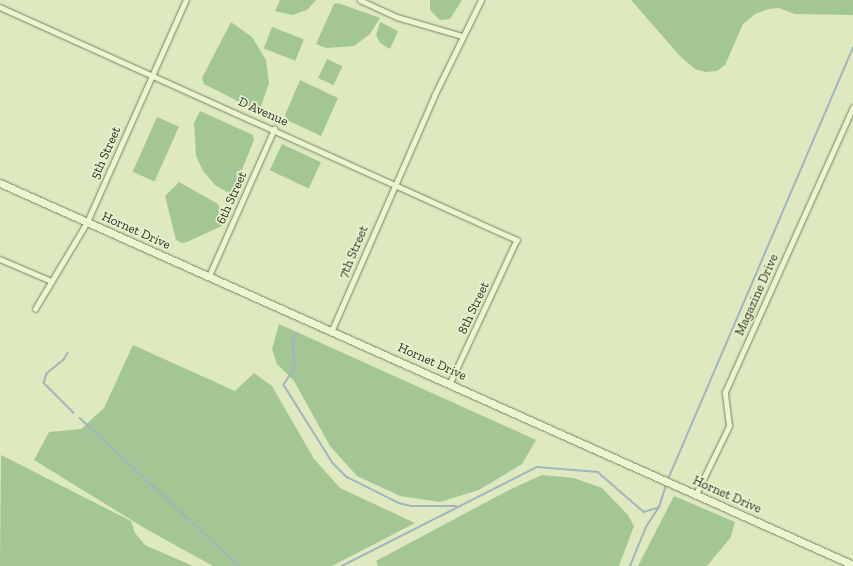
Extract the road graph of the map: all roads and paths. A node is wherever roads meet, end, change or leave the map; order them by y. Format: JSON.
{"nodes":[{"id":1,"x":186,"y":0,"type":"edge"},
{"id":2,"x":360,"y":0,"type":"edge"},
{"id":3,"x":481,"y":0,"type":"edge"},
{"id":4,"x":0,"y":7,"type":"edge"},
{"id":5,"x":462,"y":36,"type":"junction"},
{"id":6,"x":153,"y":74,"type":"junction"},
{"id":7,"x":853,"y":107,"type":"edge"},
{"id":8,"x":274,"y":129,"type":"junction"},
{"id":9,"x":0,"y":183,"type":"edge"},
{"id":10,"x":395,"y":183,"type":"junction"},
{"id":11,"x":87,"y":222,"type":"junction"},
{"id":12,"x":516,"y":240,"type":"joint"},
{"id":13,"x":0,"y":258,"type":"edge"},
{"id":14,"x":209,"y":276,"type":"junction"},
{"id":15,"x":51,"y":282,"type":"junction"},
{"id":16,"x":36,"y":309,"type":"dead end"},
{"id":17,"x":332,"y":330,"type":"junction"},
{"id":18,"x":450,"y":384,"type":"junction"},
{"id":19,"x":696,"y":494,"type":"junction"},
{"id":20,"x":853,"y":564,"type":"edge"}],
"edges":[{"from":1,"to":6,"type":"street","name":"5th Street"},
{"from":2,"to":5,"type":"street"},
{"from":3,"to":5,"type":"street","name":"7th Street"},
{"from":4,"to":6,"type":"street","name":"D Avenue"},
{"from":5,"to":10,"type":"street","name":"7th Street"},
{"from":6,"to":8,"type":"street","name":"D Avenue"},
{"from":6,"to":11,"type":"street","name":"5th Street"},
{"from":7,"to":19,"type":"street","name":"Magazine Drive"},
{"from":8,"to":10,"type":"street","name":"D Avenue"},
{"from":8,"to":14,"type":"street","name":"6th Street"},
{"from":9,"to":11,"type":"main road","name":"Hornet Drive"},
{"from":10,"to":12,"type":"street","name":"D Avenue"},
{"from":10,"to":17,"type":"street","name":"7th Street"},
{"from":11,"to":14,"type":"main road","name":"Hornet Drive"},
{"from":11,"to":15,"type":"street","name":"5th Street"},
{"from":12,"to":18,"type":"street","name":"8th Street"},
{"from":13,"to":15,"type":"street"},
{"from":14,"to":17,"type":"main road","name":"Hornet Drive"},
{"from":15,"to":16,"type":"street","name":"5th Street"},
{"from":17,"to":18,"type":"main road","name":"Hornet Drive"},
{"from":18,"to":19,"type":"main road","name":"Hornet Drive"},
{"from":19,"to":20,"type":"main road","name":"Hornet Drive"}]}
